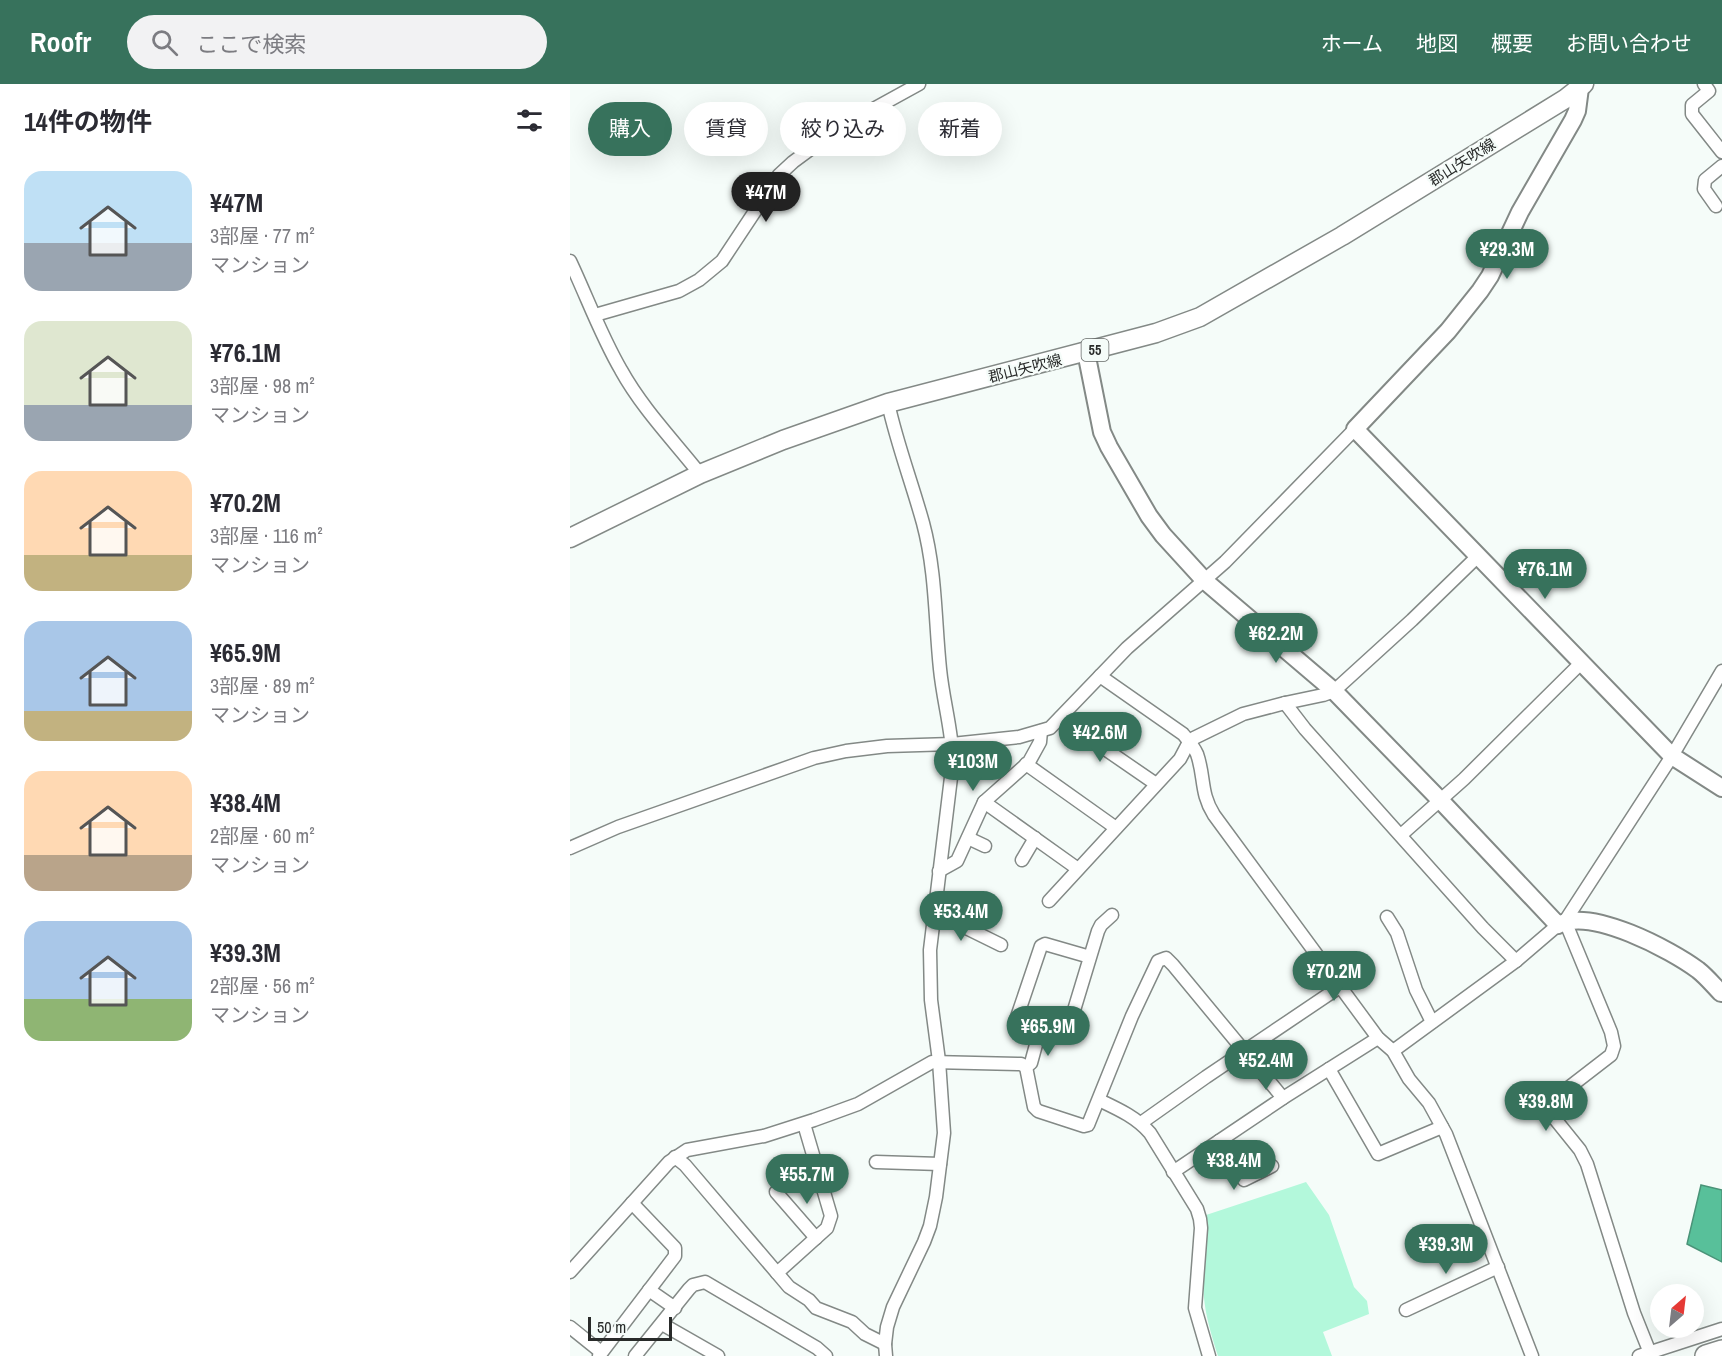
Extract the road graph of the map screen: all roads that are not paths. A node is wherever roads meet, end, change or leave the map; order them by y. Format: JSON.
{"nodes":[{"id":1,"x":919,"y":84,"type":"edge"},
{"id":2,"x":1582,"y":86,"type":"edge"},
{"id":3,"x":1710,"y":86,"type":"edge"},
{"id":4,"x":1722,"y":152,"type":"edge"},
{"id":5,"x":1722,"y":166,"type":"edge"},
{"id":6,"x":1716,"y":206,"type":"dead end"},
{"id":7,"x":570,"y":261,"type":"edge"},
{"id":8,"x":595,"y":315,"type":"junction"},
{"id":9,"x":1086,"y":352,"type":"junction"},
{"id":10,"x":888,"y":404,"type":"junction"},
{"id":11,"x":1355,"y":429,"type":"junction"},
{"id":12,"x":700,"y":474,"type":"junction"},
{"id":13,"x":570,"y":538,"type":"edge"},
{"id":14,"x":1477,"y":557,"type":"junction"},
{"id":15,"x":1205,"y":581,"type":"junction"},
{"id":16,"x":1582,"y":662,"type":"junction"},
{"id":17,"x":1722,"y":671,"type":"edge"},
{"id":18,"x":1100,"y":676,"type":"junction"},
{"id":19,"x":1334,"y":691,"type":"junction"},
{"id":20,"x":1285,"y":703,"type":"junction"},
{"id":21,"x":1060,"y":718,"type":"junction"},
{"id":22,"x":1041,"y":731,"type":"junction"},
{"id":23,"x":1189,"y":742,"type":"junction"},
{"id":24,"x":952,"y":744,"type":"junction"},
{"id":25,"x":1672,"y":756,"type":"junction"},
{"id":26,"x":1026,"y":764,"type":"junction"},
{"id":27,"x":1156,"y":784,"type":"junction"},
{"id":28,"x":1722,"y":788,"type":"edge"},
{"id":29,"x":1442,"y":801,"type":"junction"},
{"id":30,"x":984,"y":802,"type":"junction"},
{"id":31,"x":1116,"y":828,"type":"junction"},
{"id":32,"x":1401,"y":835,"type":"junction"},
{"id":33,"x":968,"y":838,"type":"junction"},
{"id":34,"x":1035,"y":838,"type":"junction"},
{"id":35,"x":985,"y":846,"type":"dead end"},
{"id":36,"x":570,"y":848,"type":"edge"},
{"id":37,"x":1022,"y":860,"type":"dead end"},
{"id":38,"x":1078,"y":869,"type":"junction"},
{"id":39,"x":939,"y":871,"type":"junction"},
{"id":40,"x":1049,"y":901,"type":"dead end"},
{"id":41,"x":934,"y":912,"type":"junction"},
{"id":42,"x":1112,"y":915,"type":"dead end"},
{"id":43,"x":1387,"y":916,"type":"dead end"},
{"id":44,"x":1562,"y":923,"type":"junction"},
{"id":45,"x":1001,"y":945,"type":"dead end"},
{"id":46,"x":1090,"y":957,"type":"junction"},
{"id":47,"x":1516,"y":961,"type":"junction"},
{"id":48,"x":1341,"y":986,"type":"junction"},
{"id":49,"x":1722,"y":993,"type":"edge"},
{"id":50,"x":1432,"y":1022,"type":"junction"},
{"id":51,"x":1040,"y":1030,"type":"junction"},
{"id":52,"x":1378,"y":1038,"type":"junction"},
{"id":53,"x":1393,"y":1051,"type":"junction"},
{"id":54,"x":1244,"y":1052,"type":"junction"},
{"id":55,"x":939,"y":1061,"type":"junction"},
{"id":56,"x":1026,"y":1067,"type":"junction"},
{"id":57,"x":1329,"y":1069,"type":"junction"},
{"id":58,"x":1283,"y":1098,"type":"junction"},
{"id":59,"x":1100,"y":1100,"type":"junction"},
{"id":60,"x":1141,"y":1123,"type":"junction"},
{"id":61,"x":804,"y":1124,"type":"junction"},
{"id":62,"x":1442,"y":1127,"type":"junction"},
{"id":63,"x":1219,"y":1141,"type":"junction"},
{"id":64,"x":675,"y":1157,"type":"junction"},
{"id":65,"x":876,"y":1162,"type":"dead end"},
{"id":66,"x":940,"y":1164,"type":"junction"},
{"id":67,"x":1272,"y":1166,"type":"dead end"},
{"id":68,"x":1173,"y":1172,"type":"junction"},
{"id":69,"x":776,"y":1192,"type":"dead end"},
{"id":70,"x":632,"y":1203,"type":"junction"},
{"id":71,"x":816,"y":1238,"type":"junction"},
{"id":72,"x":1498,"y":1267,"type":"junction"},
{"id":73,"x":570,"y":1272,"type":"edge"},
{"id":74,"x":777,"y":1273,"type":"junction"},
{"id":75,"x":650,"y":1290,"type":"junction"},
{"id":76,"x":675,"y":1308,"type":"junction"},
{"id":77,"x":1406,"y":1310,"type":"dead end"},
{"id":78,"x":662,"y":1324,"type":"junction"},
{"id":79,"x":570,"y":1328,"type":"edge"},
{"id":80,"x":1722,"y":1329,"type":"edge"},
{"id":81,"x":885,"y":1350,"type":"edge"},
{"id":82,"x":1722,"y":1351,"type":"edge"},
{"id":83,"x":600,"y":1354,"type":"edge"},
{"id":84,"x":1645,"y":1354,"type":"edge"},
{"id":85,"x":635,"y":1356,"type":"edge"},
{"id":86,"x":718,"y":1356,"type":"edge"},
{"id":87,"x":826,"y":1356,"type":"edge"},
{"id":88,"x":1209,"y":1356,"type":"edge"},
{"id":89,"x":1532,"y":1356,"type":"edge"},
{"id":90,"x":1706,"y":1356,"type":"edge"}],
"edges":[{"from":1,"to":8,"type":"street"},
{"from":2,"to":9,"type":"main road","name":"郡山矢吹線","number":"55"},
{"from":2,"to":11,"type":"street"},
{"from":3,"to":4,"type":"street"},
{"from":5,"to":6,"type":"street"},
{"from":7,"to":8,"type":"street"},
{"from":8,"to":12,"type":"street"},
{"from":9,"to":10,"type":"main road","name":"郡山矢吹線","number":"55"},
{"from":9,"to":15,"type":"street"},
{"from":10,"to":12,"type":"main road","name":"郡山矢吹線","number":"55"},
{"from":10,"to":24,"type":"street"},
{"from":11,"to":14,"type":"street"},
{"from":11,"to":15,"type":"street"},
{"from":12,"to":13,"type":"main road","name":"郡山矢吹線","number":"55"},
{"from":14,"to":16,"type":"street"},
{"from":14,"to":19,"type":"street"},
{"from":15,"to":18,"type":"street"},
{"from":15,"to":19,"type":"street"},
{"from":16,"to":25,"type":"street"},
{"from":16,"to":29,"type":"street"},
{"from":17,"to":25,"type":"street"},
{"from":18,"to":21,"type":"street"},
{"from":18,"to":23,"type":"street"},
{"from":19,"to":20,"type":"street"},
{"from":19,"to":29,"type":"street"},
{"from":20,"to":23,"type":"street"},
{"from":20,"to":32,"type":"street"},
{"from":21,"to":22,"type":"street"},
{"from":21,"to":27,"type":"street"},
{"from":22,"to":24,"type":"street"},
{"from":22,"to":26,"type":"street"},
{"from":23,"to":27,"type":"street"},
{"from":23,"to":48,"type":"street"},
{"from":24,"to":36,"type":"street"},
{"from":24,"to":39,"type":"street"},
{"from":25,"to":28,"type":"street"},
{"from":25,"to":44,"type":"street"},
{"from":26,"to":30,"type":"street"},
{"from":26,"to":31,"type":"street"},
{"from":27,"to":31,"type":"street"},
{"from":29,"to":32,"type":"street"},
{"from":29,"to":44,"type":"street"},
{"from":30,"to":33,"type":"street"},
{"from":30,"to":34,"type":"street"},
{"from":31,"to":38,"type":"street"},
{"from":32,"to":47,"type":"street"},
{"from":33,"to":35,"type":"street"},
{"from":33,"to":39,"type":"street"},
{"from":34,"to":37,"type":"street"},
{"from":34,"to":38,"type":"street"},
{"from":38,"to":40,"type":"street"},
{"from":39,"to":41,"type":"street"},
{"from":41,"to":45,"type":"street"},
{"from":41,"to":55,"type":"street"},
{"from":42,"to":46,"type":"street"},
{"from":43,"to":50,"type":"street"},
{"from":44,"to":47,"type":"street"},
{"from":44,"to":49,"type":"street"},
{"from":44,"to":84,"type":"street"},
{"from":46,"to":51,"type":"street"},
{"from":46,"to":51,"type":"street"},
{"from":47,"to":50,"type":"street"},
{"from":48,"to":52,"type":"street"},
{"from":48,"to":54,"type":"street"},
{"from":50,"to":53,"type":"street"},
{"from":51,"to":56,"type":"street"},
{"from":52,"to":53,"type":"street"},
{"from":52,"to":57,"type":"street"},
{"from":53,"to":62,"type":"street"},
{"from":54,"to":58,"type":"street"},
{"from":54,"to":59,"type":"street"},
{"from":54,"to":60,"type":"street"},
{"from":55,"to":56,"type":"street"},
{"from":55,"to":61,"type":"street"},
{"from":55,"to":66,"type":"street"},
{"from":56,"to":59,"type":"street"},
{"from":57,"to":58,"type":"street"},
{"from":57,"to":62,"type":"street"},
{"from":58,"to":63,"type":"street"},
{"from":59,"to":60,"type":"street"},
{"from":60,"to":68,"type":"street"},
{"from":61,"to":64,"type":"street"},
{"from":61,"to":71,"type":"street"},
{"from":62,"to":72,"type":"street"},
{"from":63,"to":67,"type":"street"},
{"from":63,"to":68,"type":"street"},
{"from":64,"to":70,"type":"street"},
{"from":64,"to":74,"type":"street"},
{"from":65,"to":66,"type":"street"},
{"from":66,"to":81,"type":"street"},
{"from":68,"to":88,"type":"street"},
{"from":69,"to":71,"type":"street"},
{"from":70,"to":73,"type":"street"},
{"from":70,"to":75,"type":"street"},
{"from":71,"to":74,"type":"street"},
{"from":72,"to":77,"type":"street"},
{"from":72,"to":89,"type":"street"},
{"from":74,"to":81,"type":"street"},
{"from":75,"to":76,"type":"street"},
{"from":75,"to":83,"type":"street"},
{"from":76,"to":78,"type":"street"},
{"from":76,"to":87,"type":"street"},
{"from":78,"to":85,"type":"street"},
{"from":78,"to":86,"type":"street"},
{"from":79,"to":83,"type":"street"},
{"from":80,"to":84,"type":"street"},
{"from":82,"to":90,"type":"highway"}]}
